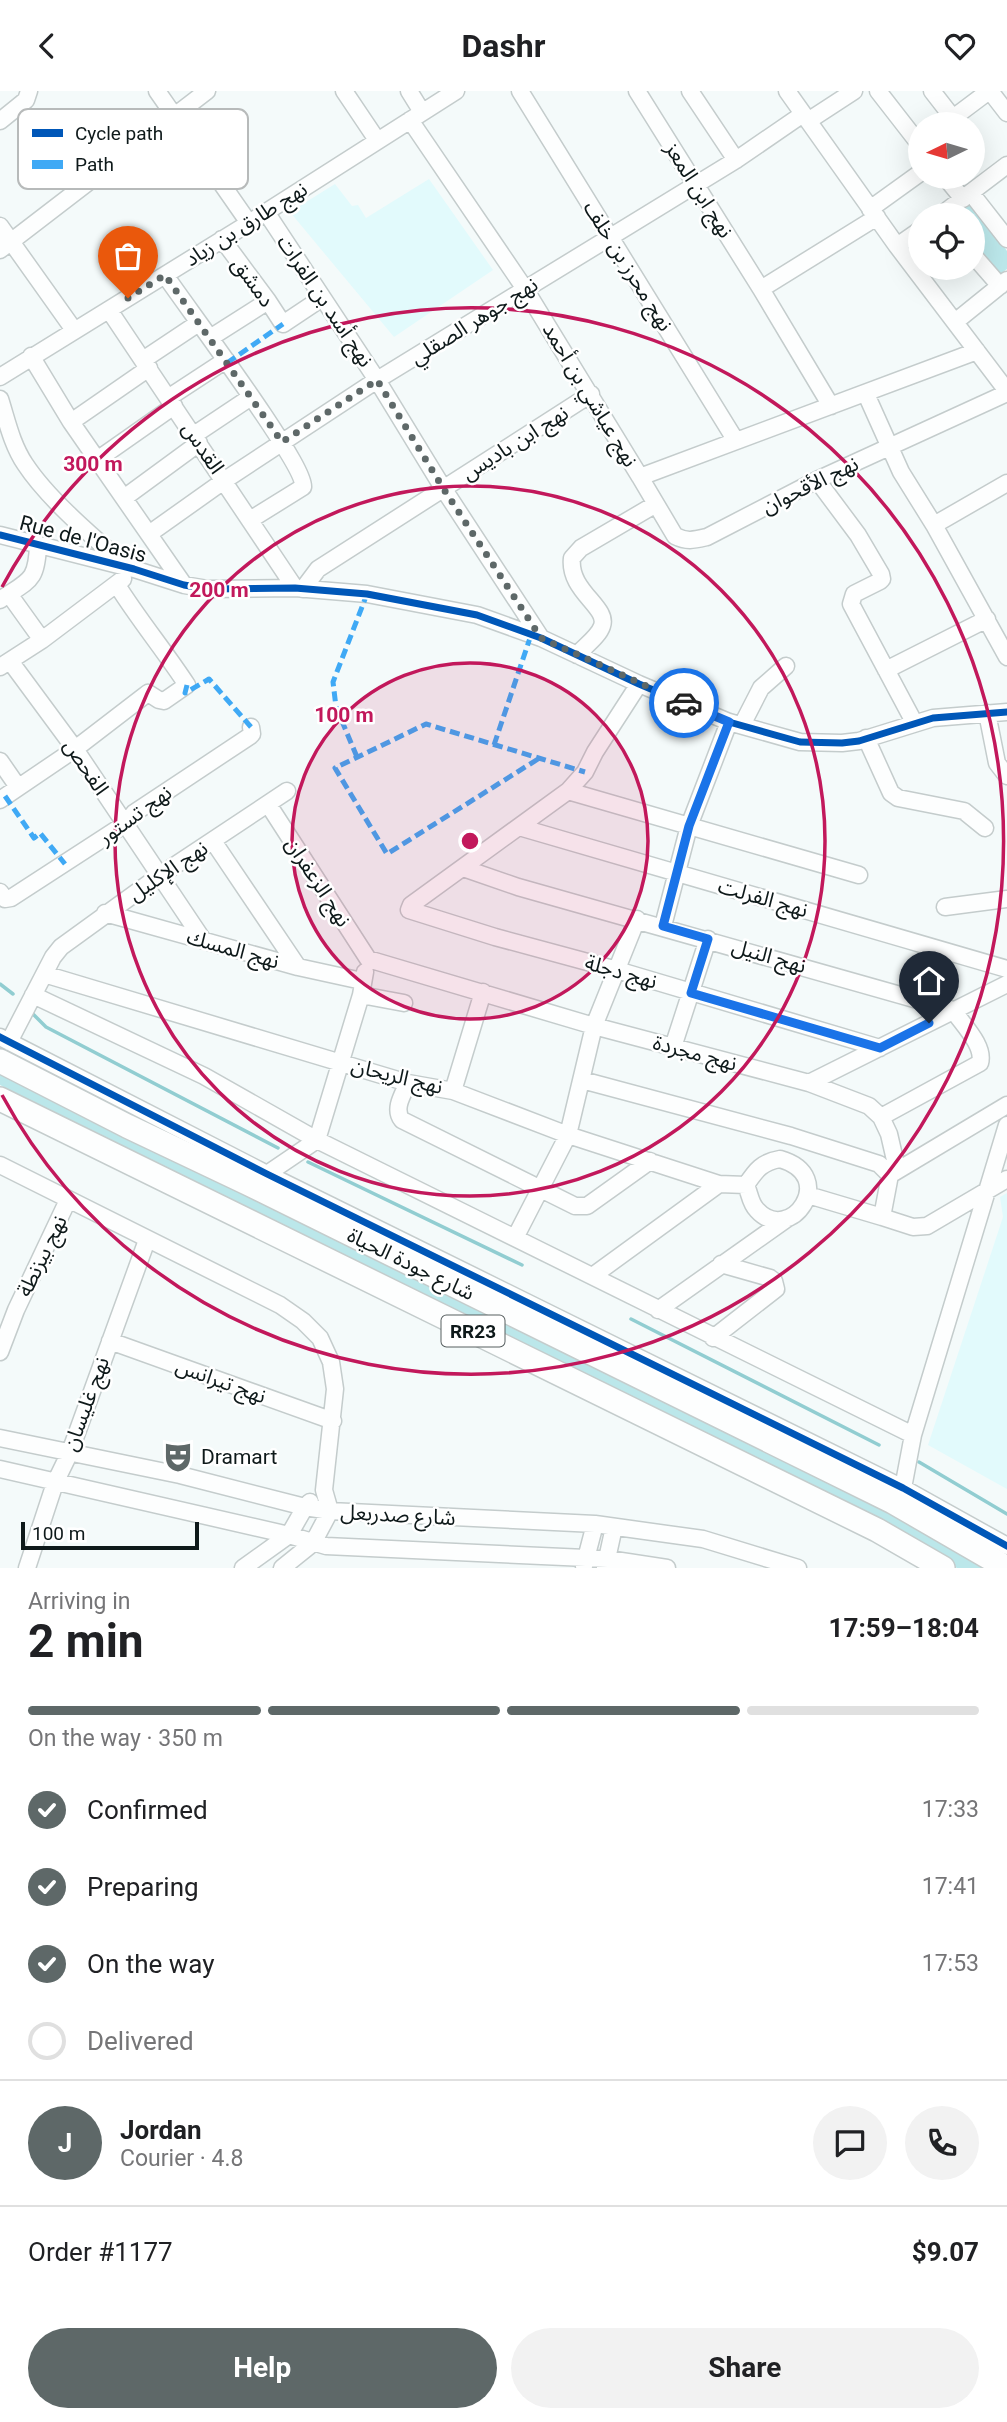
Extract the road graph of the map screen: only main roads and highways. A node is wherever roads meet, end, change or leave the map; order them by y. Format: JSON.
{"nodes":[{"id":1,"x":3,"y":1047,"type":"edge"},
{"id":2,"x":0,"y":1099,"type":"edge"},
{"id":3,"x":943,"y":1568,"type":"edge"},
{"id":4,"x":1007,"y":1568,"type":"edge"}],
"edges":[{"from":1,"to":4,"type":"highway","name":"شارع جودة الحياة","number":"RR23"},
{"from":2,"to":3,"type":"highway","name":"شارع جودة الحياة","number":"RR23"}]}
